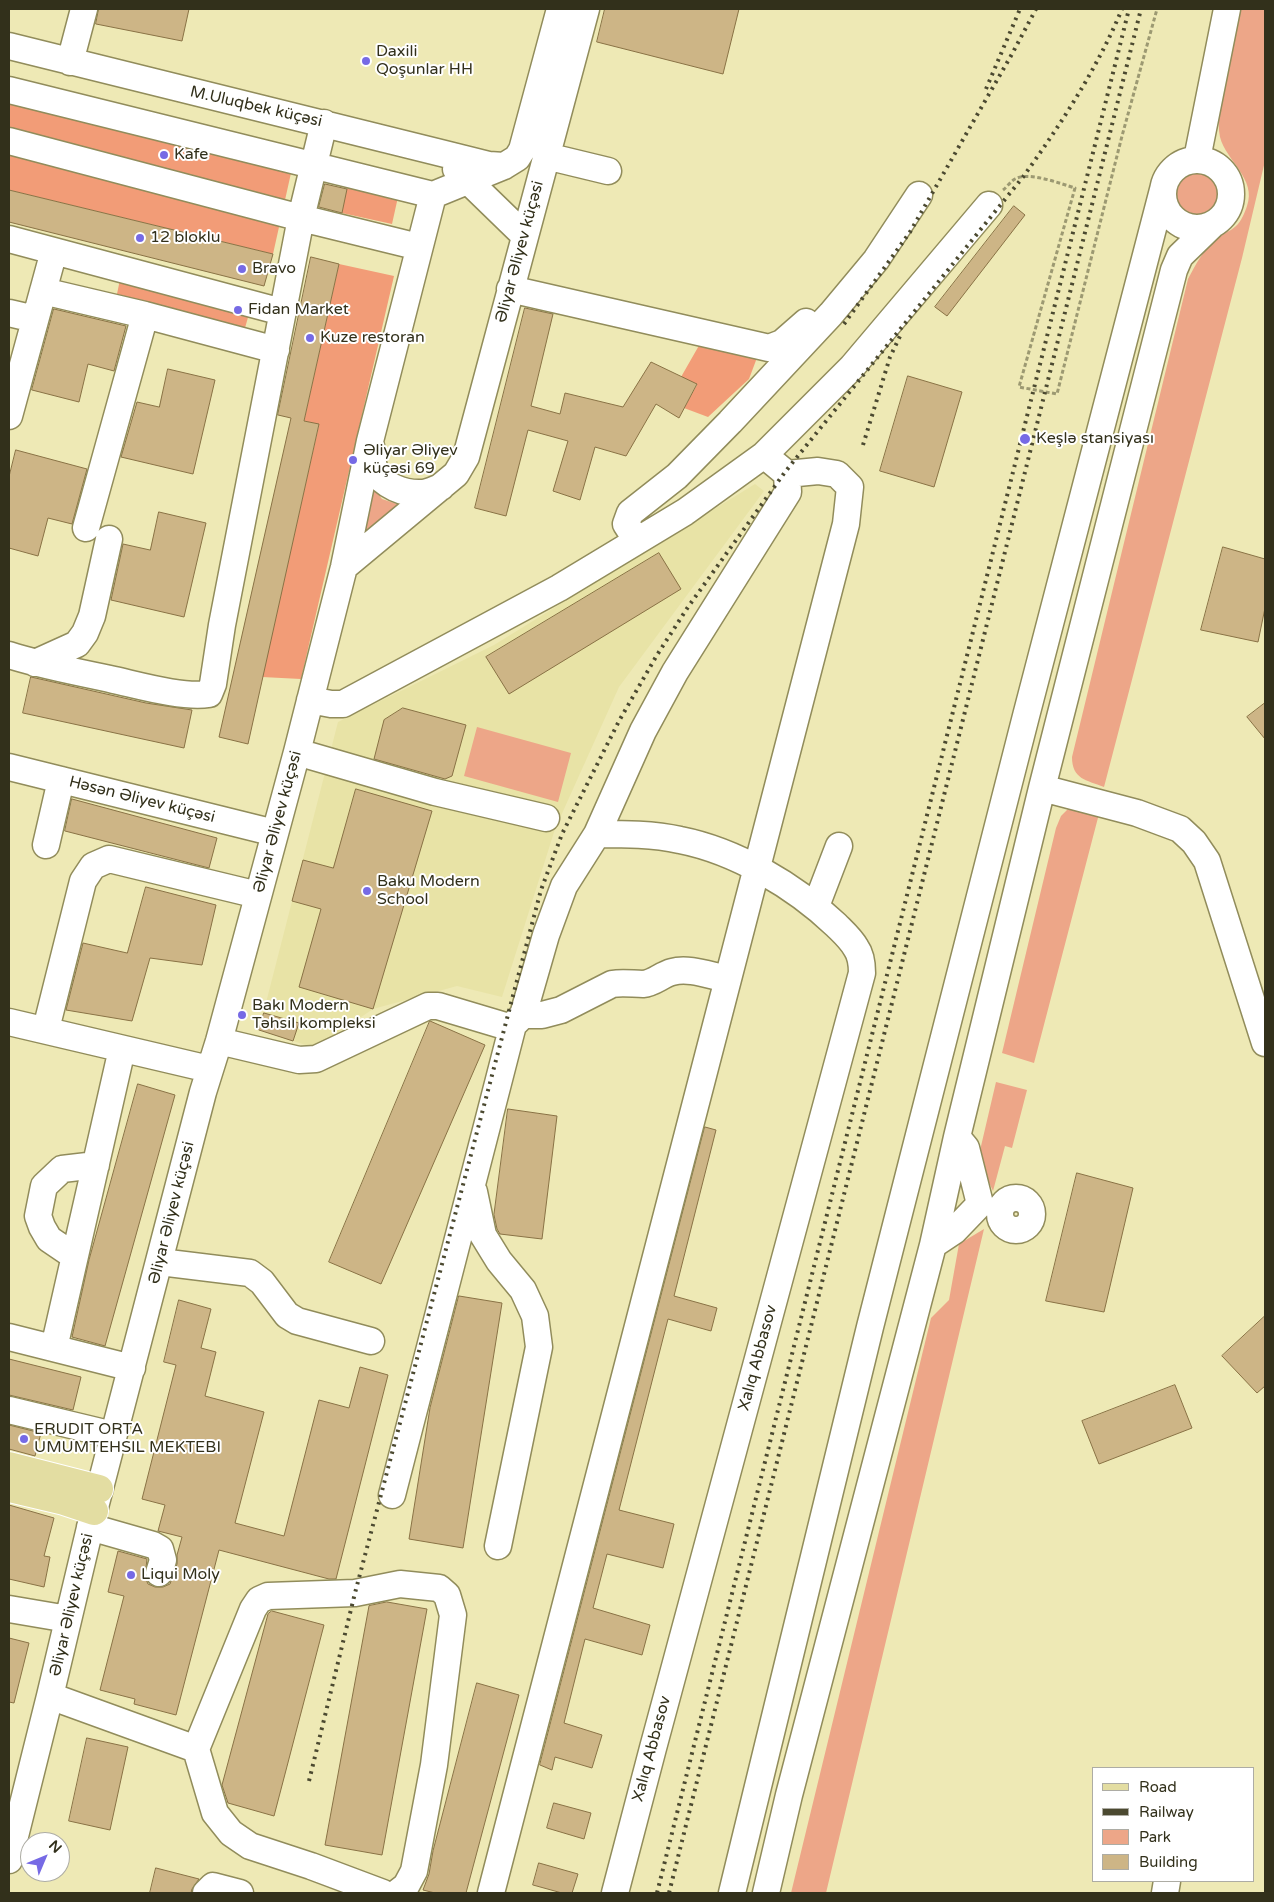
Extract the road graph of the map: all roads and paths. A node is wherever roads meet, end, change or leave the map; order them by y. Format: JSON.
{"nodes":[{"id":1,"x":83,"y":9,"type":"edge"},
{"id":2,"x":560,"y":9,"type":"edge"},
{"id":3,"x":586,"y":9,"type":"edge"},
{"id":4,"x":1157,"y":9,"type":"edge"},
{"id":5,"x":1227,"y":9,"type":"edge"},
{"id":6,"x":9,"y":46,"type":"edge"},
{"id":7,"x":70,"y":62,"type":"junction"},
{"id":8,"x":9,"y":90,"type":"edge"},
{"id":9,"x":324,"y":123,"type":"junction"},
{"id":10,"x":9,"y":141,"type":"edge"},
{"id":11,"x":441,"y":153,"type":"junction"},
{"id":12,"x":546,"y":156,"type":"junction"},
{"id":13,"x":1197,"y":159,"type":"junction"},
{"id":14,"x":313,"y":166,"type":"junction"},
{"id":15,"x":504,"y":166,"type":"junction"},
{"id":16,"x":608,"y":171,"type":"dead end"},
{"id":17,"x":468,"y":180,"type":"junction"},
{"id":18,"x":1164,"y":186,"type":"junction"},
{"id":19,"x":433,"y":194,"type":"junction"},
{"id":20,"x":919,"y":195,"type":"dead end"},
{"id":21,"x":989,"y":205,"type":"joint"},
{"id":22,"x":301,"y":218,"type":"junction"},
{"id":23,"x":1211,"y":226,"type":"junction"},
{"id":24,"x":524,"y":235,"type":"junction"},
{"id":25,"x":9,"y":240,"type":"edge"},
{"id":26,"x":419,"y":247,"type":"junction"},
{"id":27,"x":54,"y":250,"type":"junction"},
{"id":28,"x":510,"y":289,"type":"junction"},
{"id":29,"x":43,"y":291,"type":"junction"},
{"id":30,"x":9,"y":312,"type":"edge"},
{"id":31,"x":282,"y":312,"type":"junction"},
{"id":32,"x":831,"y":314,"type":"junction"},
{"id":33,"x":145,"y":315,"type":"junction"},
{"id":34,"x":35,"y":319,"type":"junction"},
{"id":35,"x":276,"y":350,"type":"junction"},
{"id":36,"x":9,"y":416,"type":"edge"},
{"id":37,"x":370,"y":441,"type":"junction"},
{"id":38,"x":764,"y":455,"type":"junction"},
{"id":39,"x":787,"y":474,"type":"junction"},
{"id":40,"x":441,"y":487,"type":"junction"},
{"id":41,"x":86,"y":528,"type":"dead end"},
{"id":42,"x":109,"y":539,"type":"dead end"},
{"id":43,"x":637,"y":541,"type":"junction"},
{"id":44,"x":344,"y":567,"type":"junction"},
{"id":45,"x":9,"y":655,"type":"edge"},
{"id":46,"x":36,"y":663,"type":"junction"},
{"id":47,"x":310,"y":700,"type":"junction"},
{"id":48,"x":297,"y":752,"type":"junction"},
{"id":49,"x":9,"y":766,"type":"edge"},
{"id":50,"x":61,"y":780,"type":"junction"},
{"id":51,"x":1042,"y":788,"type":"junction"},
{"id":52,"x":546,"y":818,"type":"dead end"},
{"id":53,"x":275,"y":832,"type":"junction"},
{"id":54,"x":597,"y":834,"type":"junction"},
{"id":55,"x":46,"y":845,"type":"dead end"},
{"id":56,"x":839,"y":846,"type":"dead end"},
{"id":57,"x":757,"y":868,"type":"junction"},
{"id":58,"x":258,"y":895,"type":"junction"},
{"id":59,"x":816,"y":906,"type":"junction"},
{"id":60,"x":728,"y":979,"type":"junction"},
{"id":61,"x":518,"y":1020,"type":"junction"},
{"id":62,"x":9,"y":1022,"type":"edge"},
{"id":63,"x":46,"y":1029,"type":"junction"},
{"id":64,"x":219,"y":1041,"type":"junction"},
{"id":65,"x":1265,"y":1043,"type":"edge"},
{"id":66,"x":122,"y":1048,"type":"junction"},
{"id":67,"x":209,"y":1069,"type":"junction"},
{"id":68,"x":957,"y":1136,"type":"junction"},
{"id":69,"x":96,"y":1165,"type":"junction"},
{"id":70,"x":472,"y":1184,"type":"junction"},
{"id":71,"x":933,"y":1245,"type":"junction"},
{"id":72,"x":74,"y":1256,"type":"junction"},
{"id":73,"x":160,"y":1262,"type":"junction"},
{"id":74,"x":9,"y":1337,"type":"edge"},
{"id":75,"x":371,"y":1341,"type":"dead end"},
{"id":76,"x":54,"y":1348,"type":"junction"},
{"id":77,"x":132,"y":1368,"type":"junction"},
{"id":78,"x":9,"y":1410,"type":"edge"},
{"id":79,"x":113,"y":1434,"type":"junction"},
{"id":80,"x":9,"y":1466,"type":"edge"},
{"id":81,"x":9,"y":1488,"type":"edge"},
{"id":82,"x":392,"y":1495,"type":"dead end"},
{"id":83,"x":94,"y":1509,"type":"junction"},
{"id":84,"x":498,"y":1546,"type":"dead end"},
{"id":85,"x":159,"y":1573,"type":"dead end"},
{"id":86,"x":9,"y":1609,"type":"edge"},
{"id":87,"x":68,"y":1619,"type":"junction"},
{"id":88,"x":50,"y":1696,"type":"junction"},
{"id":89,"x":196,"y":1748,"type":"junction"},
{"id":90,"x":9,"y":1860,"type":"edge"},
{"id":91,"x":206,"y":1893,"type":"edge"},
{"id":92,"x":240,"y":1893,"type":"edge"},
{"id":93,"x":383,"y":1893,"type":"edge"},
{"id":94,"x":397,"y":1893,"type":"edge"},
{"id":95,"x":491,"y":1893,"type":"edge"},
{"id":96,"x":615,"y":1893,"type":"edge"},
{"id":97,"x":732,"y":1893,"type":"edge"},
{"id":98,"x":766,"y":1893,"type":"edge"}],
"edges":[{"from":1,"to":7,"type":"street"},
{"from":2,"to":15,"type":"street","name":"Əliyar Əliyev küçəsi"},
{"from":3,"to":12,"type":"street","name":"Əliyar Əliyev küçəsi"},
{"from":4,"to":21,"type":"path"},
{"from":5,"to":13,"type":"street"},
{"from":6,"to":7,"type":"street","name":"M.Uluqbek küçəsi"},
{"from":7,"to":9,"type":"street","name":"M.Uluqbek küçəsi"},
{"from":8,"to":14,"type":"street"},
{"from":9,"to":11,"type":"street","name":"M.Uluqbek küçəsi"},
{"from":9,"to":14,"type":"street"},
{"from":10,"to":22,"type":"street"},
{"from":11,"to":15,"type":"street","name":"M.Uluqbek küçəsi"},
{"from":11,"to":17,"type":"street"},
{"from":12,"to":16,"type":"street"},
{"from":12,"to":24,"type":"street","name":"Əliyar Əliyev küçəsi"},
{"from":13,"to":18,"type":"street"},
{"from":13,"to":23,"type":"street"},
{"from":14,"to":19,"type":"street"},
{"from":14,"to":22,"type":"street"},
{"from":15,"to":17,"type":"street","name":"Əliyar Əliyev küçəsi"},
{"from":17,"to":19,"type":"street","name":"Əliyar Əliyev küçəsi"},
{"from":17,"to":24,"type":"street"},
{"from":18,"to":23,"type":"street"},
{"from":18,"to":97,"type":"street"},
{"from":19,"to":26,"type":"street","name":"Əliyar Əliyev küçəsi"},
{"from":20,"to":32,"type":"street"},
{"from":21,"to":38,"type":"street"},
{"from":22,"to":26,"type":"street"},
{"from":22,"to":31,"type":"street"},
{"from":23,"to":51,"type":"street"},
{"from":24,"to":28,"type":"street","name":"Əliyar Əliyev küçəsi"},
{"from":25,"to":27,"type":"street"},
{"from":26,"to":37,"type":"street","name":"Əliyar Əliyev küçəsi"},
{"from":27,"to":29,"type":"street"},
{"from":27,"to":31,"type":"street"},
{"from":28,"to":32,"type":"street"},
{"from":28,"to":40,"type":"street","name":"Əliyar Əliyev küçəsi"},
{"from":29,"to":33,"type":"street"},
{"from":29,"to":34,"type":"street"},
{"from":30,"to":34,"type":"street"},
{"from":31,"to":35,"type":"street"},
{"from":32,"to":43,"type":"street"},
{"from":33,"to":35,"type":"street"},
{"from":33,"to":41,"type":"street"},
{"from":34,"to":36,"type":"street"},
{"from":35,"to":46,"type":"street"},
{"from":37,"to":40,"type":"street"},
{"from":37,"to":44,"type":"street","name":"Əliyar Əliyev küçəsi"},
{"from":38,"to":39,"type":"street"},
{"from":38,"to":43,"type":"street"},
{"from":39,"to":54,"type":"street"},
{"from":39,"to":57,"type":"street"},
{"from":40,"to":44,"type":"street","name":"Əliyar Əliyev küçəsi"},
{"from":42,"to":46,"type":"street"},
{"from":43,"to":47,"type":"street"},
{"from":44,"to":47,"type":"street","name":"Əliyar Əliyev küçəsi"},
{"from":45,"to":46,"type":"street"},
{"from":47,"to":48,"type":"street","name":"Əliyar Əliyev küçəsi"},
{"from":48,"to":52,"type":"street"},
{"from":48,"to":53,"type":"street","name":"Əliyar Əliyev küçəsi"},
{"from":49,"to":50,"type":"street","name":"Həsən Əliyev küçəsi"},
{"from":50,"to":53,"type":"street","name":"Həsən Əliyev küçəsi"},
{"from":50,"to":55,"type":"street"},
{"from":51,"to":65,"type":"street"},
{"from":51,"to":68,"type":"street"},
{"from":53,"to":58,"type":"street","name":"Əliyar Əliyev küçəsi"},
{"from":54,"to":57,"type":"street","name":"Xalıq Abbasov"},
{"from":54,"to":61,"type":"street"},
{"from":56,"to":59,"type":"street"},
{"from":57,"to":59,"type":"street","name":"Xalıq Abbasov"},
{"from":57,"to":60,"type":"street"},
{"from":58,"to":63,"type":"street"},
{"from":58,"to":64,"type":"street","name":"Əliyar Əliyev küçəsi"},
{"from":59,"to":96,"type":"street","name":"Xalıq Abbasov"},
{"from":60,"to":61,"type":"street"},
{"from":60,"to":95,"type":"street"},
{"from":61,"to":64,"type":"street"},
{"from":61,"to":70,"type":"street"},
{"from":62,"to":63,"type":"street"},
{"from":63,"to":66,"type":"street"},
{"from":64,"to":67,"type":"street","name":"Əliyar Əliyev küçəsi"},
{"from":66,"to":67,"type":"street"},
{"from":66,"to":69,"type":"street"},
{"from":67,"to":73,"type":"street","name":"Əliyar Əliyev küçəsi"},
{"from":68,"to":71,"type":"street"},
{"from":68,"to":71,"type":"street"},
{"from":69,"to":72,"type":"street"},
{"from":69,"to":72,"type":"street"},
{"from":70,"to":82,"type":"street"},
{"from":70,"to":84,"type":"street"},
{"from":71,"to":98,"type":"street"},
{"from":72,"to":76,"type":"street"},
{"from":73,"to":75,"type":"street"},
{"from":73,"to":77,"type":"street","name":"Əliyar Əliyev küçəsi"},
{"from":74,"to":76,"type":"street"},
{"from":76,"to":77,"type":"street"},
{"from":77,"to":79,"type":"street","name":"Əliyar Əliyev küçəsi"},
{"from":78,"to":79,"type":"street"},
{"from":79,"to":83,"type":"street","name":"Əliyar Əliyev küçəsi"},
{"from":80,"to":83,"type":"main road"},
{"from":81,"to":83,"type":"main road"},
{"from":83,"to":85,"type":"street"},
{"from":83,"to":87,"type":"street","name":"Əliyar Əliyev küçəsi"},
{"from":86,"to":87,"type":"street"},
{"from":87,"to":88,"type":"street","name":"Əliyar Əliyev küçəsi"},
{"from":88,"to":89,"type":"street"},
{"from":88,"to":90,"type":"street","name":"Əliyar Əliyev küçəsi"},
{"from":89,"to":93,"type":"street"},
{"from":89,"to":94,"type":"street"},
{"from":91,"to":92,"type":"street"}]}
